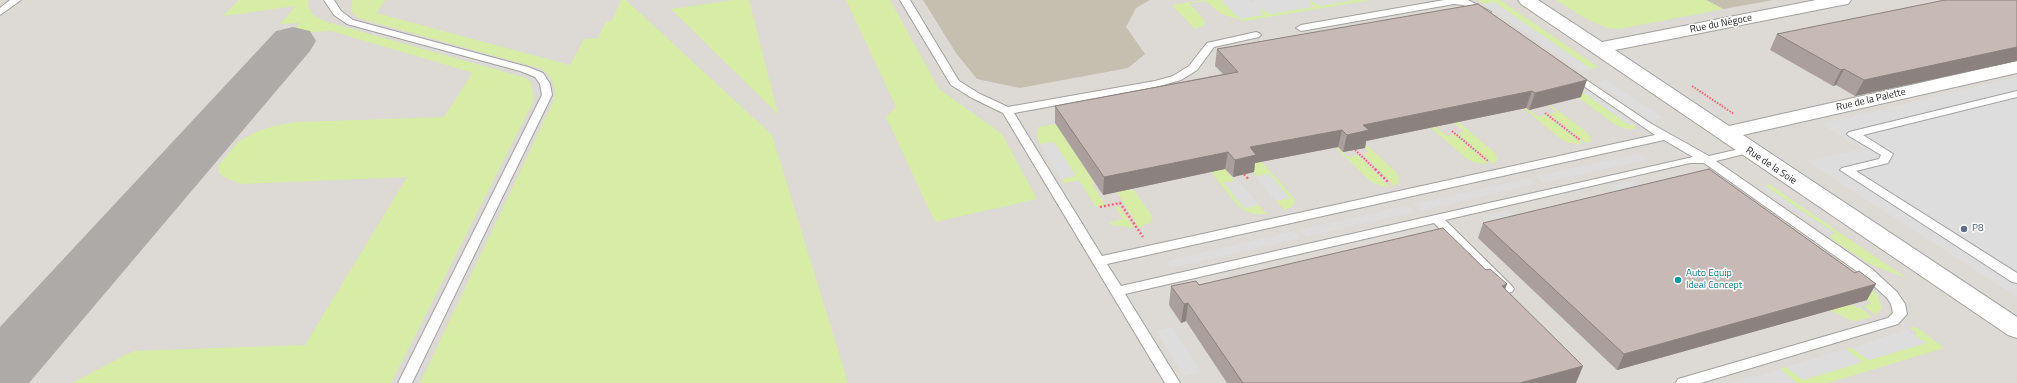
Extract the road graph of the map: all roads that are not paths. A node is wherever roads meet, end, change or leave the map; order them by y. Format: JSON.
{"nodes":[{"id":1,"x":16,"y":0,"type":"edge"},
{"id":2,"x":329,"y":0,"type":"edge"},
{"id":3,"x":905,"y":0,"type":"edge"},
{"id":4,"x":1527,"y":0,"type":"edge"},
{"id":5,"x":1842,"y":0,"type":"edge"},
{"id":6,"x":0,"y":12,"type":"edge"},
{"id":7,"x":1494,"y":18,"type":"edge"},
{"id":8,"x":1301,"y":28,"type":"dead end"},
{"id":9,"x":1256,"y":35,"type":"dead end"},
{"id":10,"x":1599,"y":48,"type":"junction"},
{"id":11,"x":1564,"y":67,"type":"edge"},
{"id":12,"x":2017,"y":67,"type":"edge"},
{"id":13,"x":2017,"y":94,"type":"edge"},
{"id":14,"x":1007,"y":111,"type":"junction"},
{"id":15,"x":1725,"y":133,"type":"junction"},
{"id":16,"x":1666,"y":136,"type":"junction"},
{"id":17,"x":1748,"y":150,"type":"junction"},
{"id":18,"x":1707,"y":160,"type":"junction"},
{"id":19,"x":1436,"y":218,"type":"junction"},
{"id":20,"x":1099,"y":261,"type":"junction"},
{"id":21,"x":2017,"y":278,"type":"edge"},
{"id":22,"x":1507,"y":289,"type":"edge"},
{"id":23,"x":1118,"y":291,"type":"junction"},
{"id":24,"x":2017,"y":329,"type":"edge"},
{"id":25,"x":405,"y":383,"type":"edge"},
{"id":26,"x":1173,"y":383,"type":"edge"},
{"id":27,"x":1683,"y":383,"type":"edge"}],
"edges":[{"from":1,"to":6,"type":"lane"},
{"from":2,"to":25,"type":"lane"},
{"from":3,"to":14,"type":"lane"},
{"from":4,"to":10,"type":"street","name":"Rue de la Soie"},
{"from":5,"to":10,"type":"street","name":"Rue du Négoce"},
{"from":7,"to":8,"type":"lane"},
{"from":9,"to":14,"type":"lane"},
{"from":10,"to":15,"type":"street","name":"Rue de la Soie"},
{"from":11,"to":16,"type":"lane"},
{"from":12,"to":15,"type":"street","name":"Rue de la Palette"},
{"from":13,"to":21,"type":"lane"},
{"from":14,"to":20,"type":"lane"},
{"from":15,"to":17,"type":"street","name":"Rue de la Soie"},
{"from":16,"to":18,"type":"lane"},
{"from":16,"to":20,"type":"lane"},
{"from":17,"to":18,"type":"lane"},
{"from":17,"to":24,"type":"street","name":"Rue de la Soie"},
{"from":18,"to":19,"type":"lane"},
{"from":18,"to":27,"type":"lane"},
{"from":19,"to":22,"type":"lane"},
{"from":19,"to":23,"type":"lane"},
{"from":20,"to":23,"type":"lane"},
{"from":23,"to":26,"type":"lane"}]}
